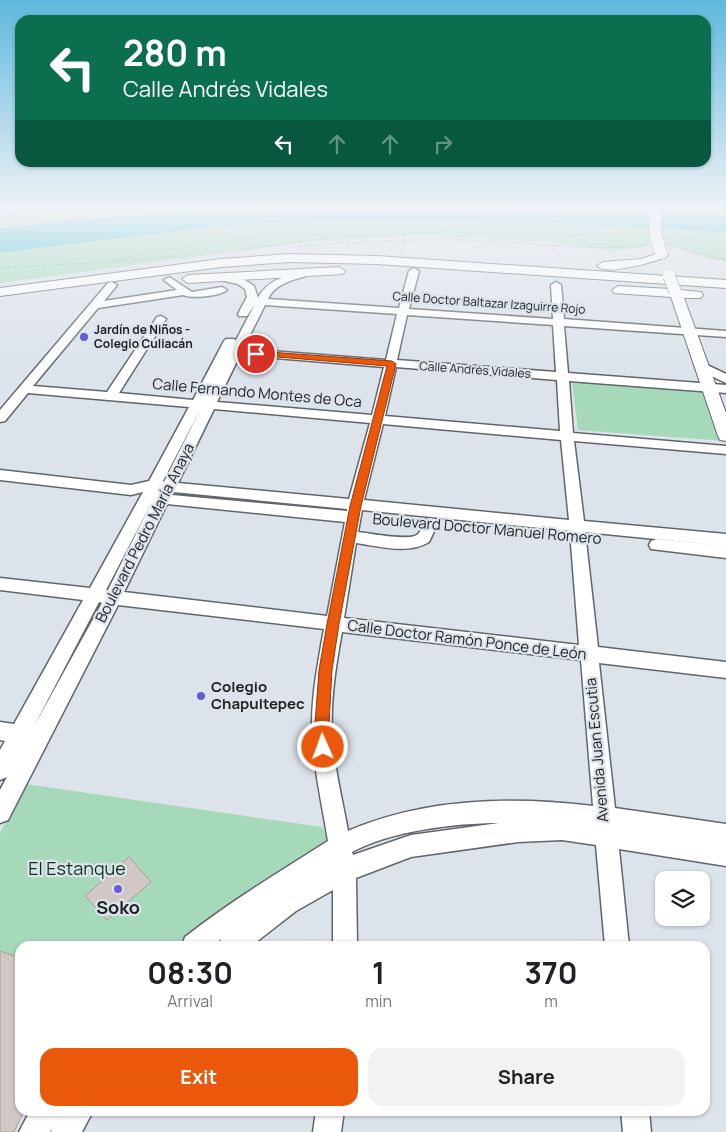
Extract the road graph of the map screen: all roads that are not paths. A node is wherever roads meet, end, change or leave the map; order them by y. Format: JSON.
{"nodes":[{"id":1,"x":262,"y":260,"type":"edge"},
{"id":2,"x":358,"y":260,"type":"edge"},
{"id":3,"x":377,"y":260,"type":"junction"},
{"id":4,"x":648,"y":260,"type":"edge"},
{"id":5,"x":664,"y":260,"type":"edge"},
{"id":6,"x":188,"y":268,"type":"junction"},
{"id":7,"x":339,"y":271,"type":"junction"},
{"id":8,"x":421,"y":271,"type":"junction"},
{"id":9,"x":537,"y":271,"type":"junction"},
{"id":10,"x":306,"y":273,"type":"junction"},
{"id":11,"x":668,"y":273,"type":"junction"},
{"id":12,"x":726,"y":276,"type":"edge"},
{"id":13,"x":169,"y":280,"type":"junction"},
{"id":14,"x":223,"y":284,"type":"junction"},
{"id":15,"x":726,"y":284,"type":"edge"},
{"id":16,"x":112,"y":285,"type":"junction"},
{"id":17,"x":560,"y":286,"type":"joint"},
{"id":18,"x":602,"y":289,"type":"dead end"},
{"id":19,"x":726,"y":290,"type":"edge"},
{"id":20,"x":0,"y":292,"type":"edge"},
{"id":21,"x":185,"y":292,"type":"junction"},
{"id":22,"x":676,"y":293,"type":"junction"},
{"id":23,"x":726,"y":296,"type":"edge"},
{"id":24,"x":0,"y":300,"type":"edge"},
{"id":25,"x":256,"y":301,"type":"junction"},
{"id":26,"x":93,"y":306,"type":"junction"},
{"id":27,"x":403,"y":311,"type":"junction"},
{"id":28,"x":161,"y":319,"type":"dead end"},
{"id":29,"x":559,"y":322,"type":"junction"},
{"id":30,"x":689,"y":331,"type":"junction"},
{"id":31,"x":726,"y":334,"type":"edge"},
{"id":32,"x":230,"y":352,"type":"junction"},
{"id":33,"x":392,"y":364,"type":"junction"},
{"id":34,"x":701,"y":366,"type":"junction"},
{"id":35,"x":563,"y":377,"type":"junction"},
{"id":36,"x":726,"y":379,"type":"edge"},
{"id":37,"x":708,"y":388,"type":"junction"},
{"id":38,"x":25,"y":389,"type":"junction"},
{"id":39,"x":726,"y":389,"type":"edge"},
{"id":40,"x":110,"y":397,"type":"junction"},
{"id":41,"x":203,"y":405,"type":"junction"},
{"id":42,"x":0,"y":418,"type":"edge"},
{"id":43,"x":378,"y":419,"type":"junction"},
{"id":44,"x":567,"y":436,"type":"junction"},
{"id":45,"x":726,"y":436,"type":"edge"},
{"id":46,"x":726,"y":450,"type":"edge"},
{"id":47,"x":0,"y":476,"type":"edge"},
{"id":48,"x":158,"y":492,"type":"junction"},
{"id":49,"x":355,"y":511,"type":"junction"},
{"id":50,"x":430,"y":523,"type":"junction"},
{"id":51,"x":577,"y":531,"type":"junction"},
{"id":52,"x":350,"y":536,"type":"junction"},
{"id":53,"x":726,"y":540,"type":"edge"},
{"id":54,"x":726,"y":552,"type":"edge"},
{"id":55,"x":0,"y":584,"type":"edge"},
{"id":56,"x":96,"y":594,"type":"junction"},
{"id":57,"x":114,"y":596,"type":"junction"},
{"id":58,"x":333,"y":624,"type":"junction"},
{"id":59,"x":588,"y":655,"type":"junction"},
{"id":60,"x":726,"y":670,"type":"edge"},
{"id":61,"x":10,"y":732,"type":"edge"},
{"id":62,"x":40,"y":736,"type":"junction"},
{"id":63,"x":0,"y":770,"type":"edge"},
{"id":64,"x":0,"y":812,"type":"edge"},
{"id":65,"x":605,"y":827,"type":"junction"},
{"id":66,"x":726,"y":836,"type":"edge"},
{"id":67,"x":340,"y":847,"type":"junction"},
{"id":68,"x":726,"y":854,"type":"edge"},
{"id":69,"x":344,"y":871,"type":"junction"},
{"id":70,"x":201,"y":941,"type":"edge"},
{"id":71,"x":238,"y":941,"type":"edge"},
{"id":72,"x":345,"y":941,"type":"edge"},
{"id":73,"x":616,"y":941,"type":"edge"},
{"id":74,"x":43,"y":1116,"type":"edge"},
{"id":75,"x":76,"y":1116,"type":"edge"},
{"id":76,"x":329,"y":1116,"type":"edge"},
{"id":77,"x":635,"y":1116,"type":"edge"},
{"id":78,"x":32,"y":1132,"type":"edge"},
{"id":79,"x":65,"y":1132,"type":"edge"},
{"id":80,"x":327,"y":1132,"type":"edge"},
{"id":81,"x":637,"y":1132,"type":"edge"}],
"edges":[{"from":1,"to":6,"type":"main road"},
{"from":2,"to":3,"type":"main road"},
{"from":3,"to":7,"type":"main road"},
{"from":3,"to":9,"type":"main road"},
{"from":4,"to":9,"type":"main road"},
{"from":5,"to":11,"type":"main road"},
{"from":6,"to":13,"type":"main road"},
{"from":6,"to":20,"type":"main road"},
{"from":7,"to":8,"type":"main road"},
{"from":7,"to":10,"type":"main road"},
{"from":8,"to":17,"type":"main road"},
{"from":8,"to":19,"type":"main road"},
{"from":8,"to":27,"type":"street"},
{"from":9,"to":15,"type":"main road"},
{"from":10,"to":14,"type":"main road"},
{"from":10,"to":25,"type":"street","name":"Boulevard Pedro María Anaya"},
{"from":11,"to":12,"type":"main road"},
{"from":11,"to":22,"type":"main road","bridge":true},
{"from":13,"to":14,"type":"main road"},
{"from":13,"to":16,"type":"main road"},
{"from":13,"to":21,"type":"street"},
{"from":14,"to":21,"type":"street"},
{"from":14,"to":25,"type":"street"},
{"from":16,"to":24,"type":"main road"},
{"from":16,"to":26,"type":"street"},
{"from":17,"to":29,"type":"street","name":"Avenida Juan Escutia"},
{"from":18,"to":22,"type":"main road"},
{"from":21,"to":26,"type":"lane"},
{"from":22,"to":23,"type":"main road"},
{"from":22,"to":30,"type":"main road"},
{"from":25,"to":27,"type":"street","name":"Calle Doctor Baltazar Izaguirre Rojo"},
{"from":25,"to":32,"type":"street","name":"Boulevard Pedro María Anaya"},
{"from":26,"to":38,"type":"street"},
{"from":27,"to":29,"type":"street","name":"Calle Doctor Baltazar Izaguirre Rojo"},
{"from":27,"to":33,"type":"street"},
{"from":28,"to":40,"type":"street"},
{"from":29,"to":30,"type":"street","name":"Calle Doctor Baltazar Izaguirre Rojo"},
{"from":29,"to":35,"type":"street","name":"Avenida Juan Escutia"},
{"from":30,"to":31,"type":"street","name":"Calle Doctor Baltazar Izaguirre Rojo"},
{"from":30,"to":34,"type":"main road"},
{"from":32,"to":33,"type":"street","name":"Calle Andrés Vidales"},
{"from":32,"to":41,"type":"street","name":"Boulevard Pedro María Anaya"},
{"from":33,"to":35,"type":"street","name":"Calle Andrés Vidales"},
{"from":33,"to":43,"type":"street"},
{"from":34,"to":36,"type":"street"},
{"from":34,"to":37,"type":"main road"},
{"from":35,"to":37,"type":"street","name":"Calle Andrés Vidales"},
{"from":35,"to":44,"type":"street","name":"Avenida Juan Escutia"},
{"from":37,"to":39,"type":"street","name":"Calle Andrés Vidales"},
{"from":37,"to":45,"type":"main road"},
{"from":38,"to":40,"type":"street","name":"Calle Fernando Montes de Oca"},
{"from":38,"to":42,"type":"street"},
{"from":40,"to":41,"type":"street","name":"Calle Fernando Montes de Oca"},
{"from":41,"to":43,"type":"street","name":"Calle Fernando Montes de Oca"},
{"from":41,"to":48,"type":"street","name":"Boulevard Pedro María Anaya"},
{"from":43,"to":44,"type":"street","name":"Calle Fernando Montes de Oca"},
{"from":43,"to":49,"type":"street"},
{"from":44,"to":46,"type":"street","name":"Calle Fernando Montes de Oca"},
{"from":44,"to":51,"type":"street","name":"Avenida Juan Escutia"},
{"from":47,"to":48,"type":"street","name":"Boulevard Doctor Manuel Romero"},
{"from":48,"to":49,"type":"street","name":"Boulevard Doctor Manuel Romero"},
{"from":48,"to":56,"type":"street","name":"Boulevard Pedro María Anaya"},
{"from":48,"to":57,"type":"street","name":"Boulevard Pedro María Anaya"},
{"from":49,"to":50,"type":"street","name":"Boulevard Doctor Manuel Romero"},
{"from":49,"to":51,"type":"street","name":"Boulevard Doctor Manuel Romero"},
{"from":49,"to":52,"type":"street"},
{"from":50,"to":51,"type":"street","name":"Boulevard Doctor Manuel Romero"},
{"from":50,"to":52,"type":"street"},
{"from":51,"to":53,"type":"street","name":"Boulevard Doctor Manuel Romero"},
{"from":51,"to":54,"type":"street","name":"Boulevard Doctor Manuel Romero"},
{"from":51,"to":59,"type":"street","name":"Avenida Juan Escutia"},
{"from":52,"to":58,"type":"street"},
{"from":55,"to":56,"type":"street","name":"Calle Doctor Ramón Ponce de León"},
{"from":56,"to":57,"type":"street","name":"Calle Doctor Ramón Ponce de León"},
{"from":56,"to":61,"type":"street","name":"Boulevard Pedro María Anaya"},
{"from":57,"to":58,"type":"street","name":"Calle Doctor Ramón Ponce de León"},
{"from":57,"to":62,"type":"street","name":"Boulevard Pedro María Anaya"},
{"from":58,"to":59,"type":"street","name":"Calle Doctor Ramón Ponce de León"},
{"from":58,"to":67,"type":"street"},
{"from":59,"to":60,"type":"street","name":"Calle Doctor Ramón Ponce de León"},
{"from":59,"to":65,"type":"street","name":"Avenida Juan Escutia"},
{"from":61,"to":62,"type":"street"},
{"from":61,"to":63,"type":"street","name":"Boulevard Pedro María Anaya"},
{"from":62,"to":64,"type":"street","name":"Boulevard Pedro María Anaya"},
{"from":65,"to":66,"type":"street"},
{"from":65,"to":67,"type":"street"},
{"from":65,"to":68,"type":"street"},
{"from":65,"to":69,"type":"street"},
{"from":65,"to":73,"type":"street","name":"Avenida Juan Escutia"},
{"from":67,"to":69,"type":"street"},
{"from":67,"to":70,"type":"street"},
{"from":69,"to":71,"type":"street"},
{"from":69,"to":72,"type":"street"},
{"from":74,"to":78,"type":"street"},
{"from":75,"to":79,"type":"street"},
{"from":76,"to":80,"type":"street"},
{"from":77,"to":81,"type":"street"}]}
